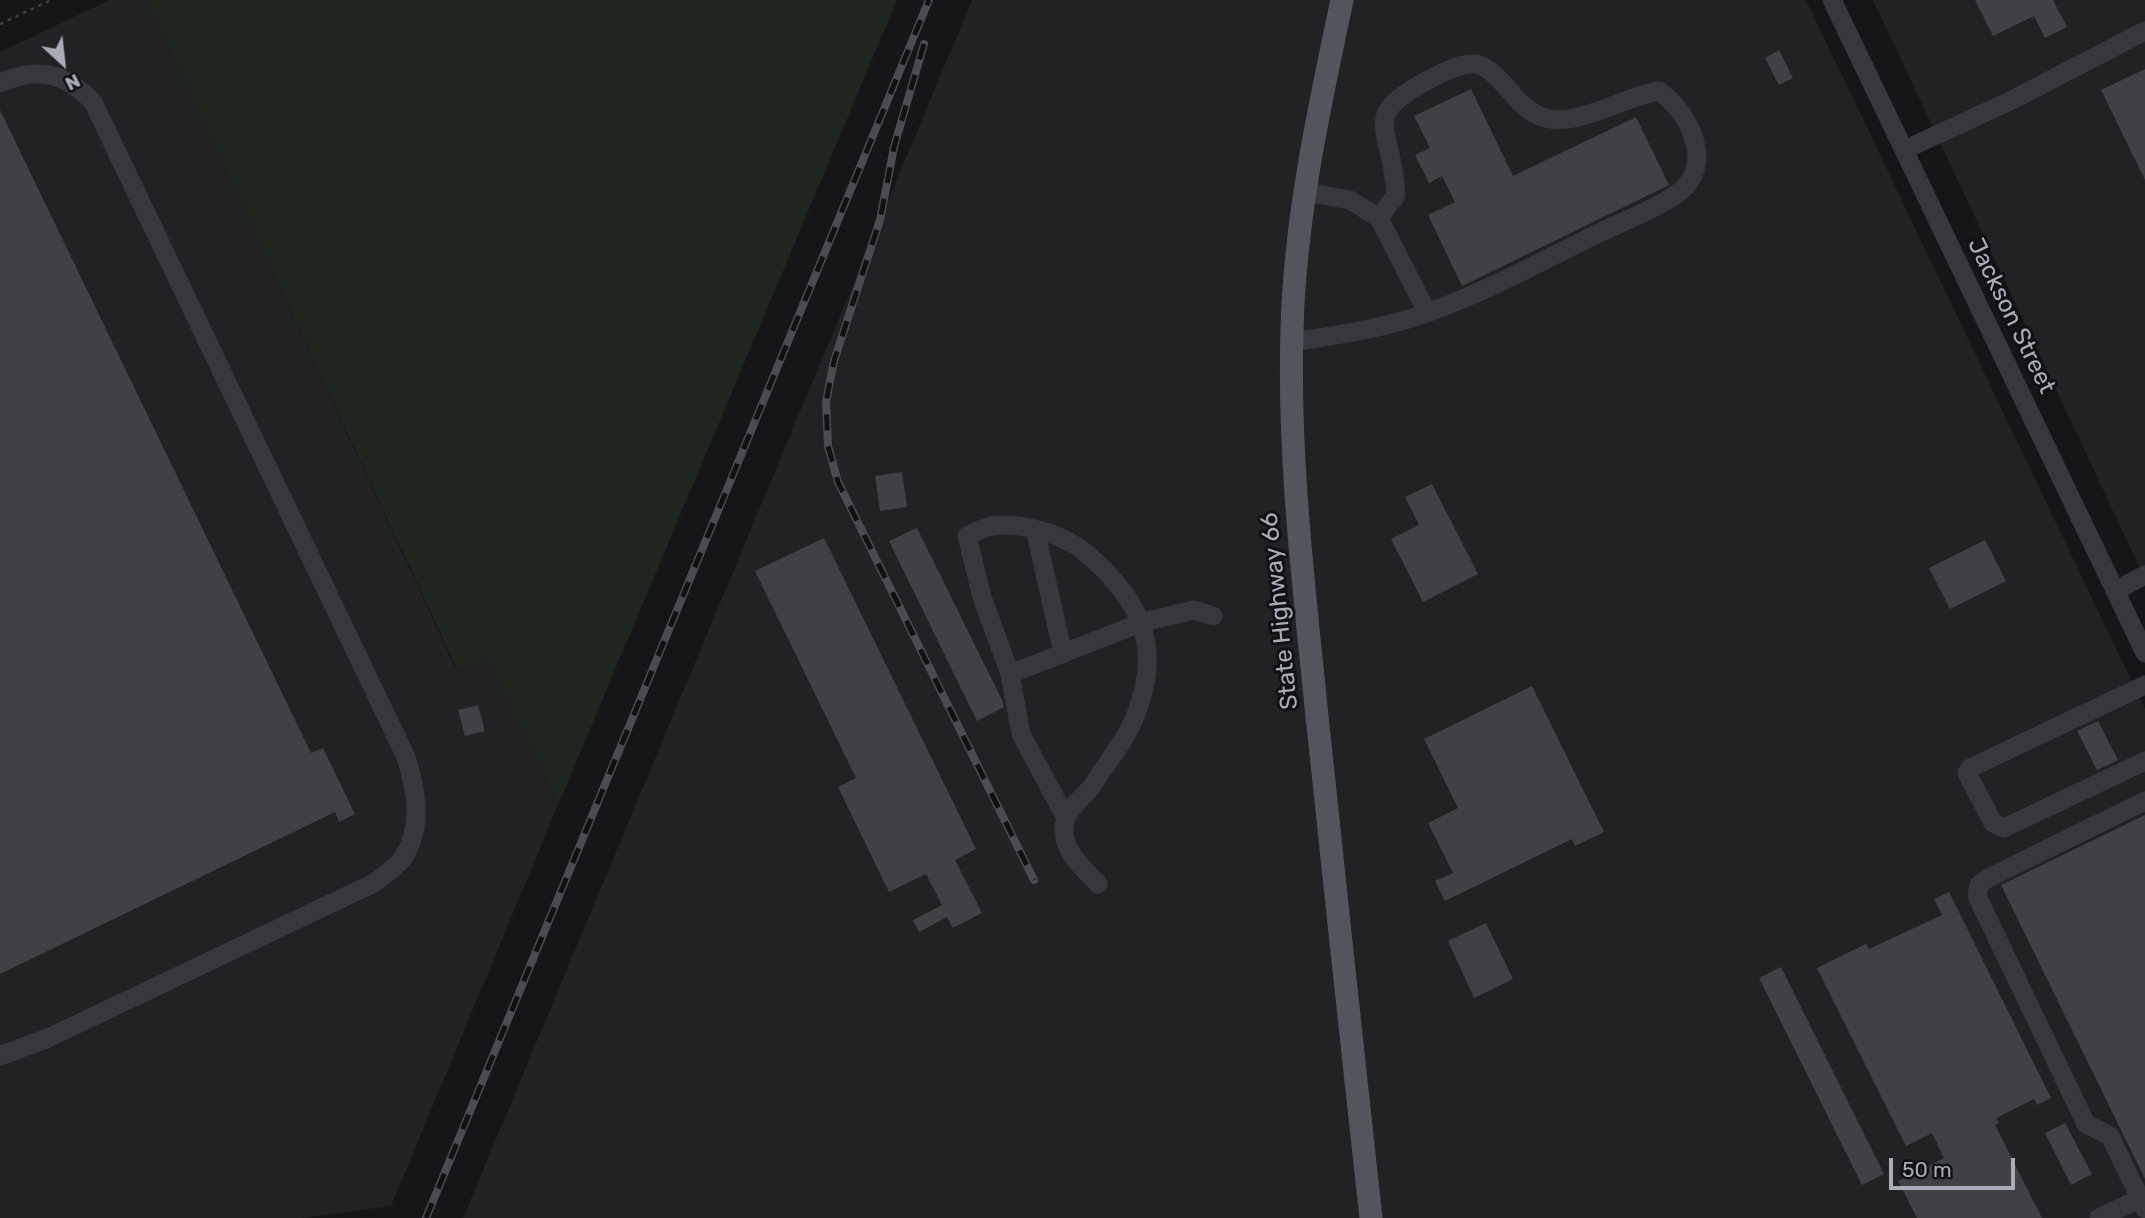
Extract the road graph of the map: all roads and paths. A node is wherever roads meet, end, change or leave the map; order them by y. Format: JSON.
{"nodes":[{"id":1,"x":51,"y":0,"type":"edge"},
{"id":2,"x":1342,"y":0,"type":"edge"},
{"id":3,"x":1832,"y":0,"type":"edge"},
{"id":4,"x":0,"y":24,"type":"edge"},
{"id":5,"x":2145,"y":31,"type":"edge"},
{"id":6,"x":0,"y":83,"type":"edge"},
{"id":7,"x":1904,"y":150,"type":"junction"},
{"id":8,"x":1306,"y":192,"type":"junction"},
{"id":9,"x":1379,"y":218,"type":"junction"},
{"id":10,"x":1427,"y":312,"type":"junction"},
{"id":11,"x":1292,"y":342,"type":"junction"},
{"id":12,"x":1035,"y":528,"type":"junction"},
{"id":13,"x":2145,"y":575,"type":"edge"},
{"id":14,"x":2115,"y":591,"type":"junction"},
{"id":15,"x":1213,"y":616,"type":"dead end"},
{"id":16,"x":1143,"y":622,"type":"junction"},
{"id":17,"x":2145,"y":653,"type":"edge"},
{"id":18,"x":1063,"y":654,"type":"junction"},
{"id":19,"x":1010,"y":674,"type":"junction"},
{"id":20,"x":2145,"y":685,"type":"edge"},
{"id":21,"x":2145,"y":761,"type":"edge"},
{"id":22,"x":2145,"y":801,"type":"edge"},
{"id":23,"x":1066,"y":818,"type":"junction"},
{"id":24,"x":1098,"y":884,"type":"dead end"},
{"id":25,"x":0,"y":1056,"type":"edge"},
{"id":26,"x":2143,"y":1201,"type":"edge"},
{"id":27,"x":1371,"y":1218,"type":"edge"},
{"id":28,"x":2099,"y":1218,"type":"edge"}],
"edges":[{"from":1,"to":4,"type":"path"},
{"from":2,"to":8,"type":"main road","name":"State Highway 66"},
{"from":3,"to":7,"type":"street","name":"Jackson Street"},
{"from":5,"to":7,"type":"street"},
{"from":6,"to":25,"type":"street"},
{"from":7,"to":14,"type":"street","name":"Jackson Street"},
{"from":8,"to":9,"type":"street"},
{"from":8,"to":11,"type":"main road","name":"State Highway 66"},
{"from":9,"to":10,"type":"street"},
{"from":9,"to":10,"type":"street"},
{"from":10,"to":11,"type":"street"},
{"from":11,"to":27,"type":"main road","name":"State Highway 66"},
{"from":12,"to":16,"type":"street"},
{"from":12,"to":18,"type":"street"},
{"from":12,"to":19,"type":"street"},
{"from":13,"to":14,"type":"street"},
{"from":14,"to":17,"type":"street","name":"Jackson Street"},
{"from":15,"to":16,"type":"street"},
{"from":16,"to":18,"type":"street"},
{"from":16,"to":23,"type":"street"},
{"from":18,"to":19,"type":"street"},
{"from":19,"to":23,"type":"street"},
{"from":20,"to":21,"type":"street"},
{"from":22,"to":26,"type":"street"},
{"from":23,"to":24,"type":"street"},
{"from":26,"to":28,"type":"street"}]}
